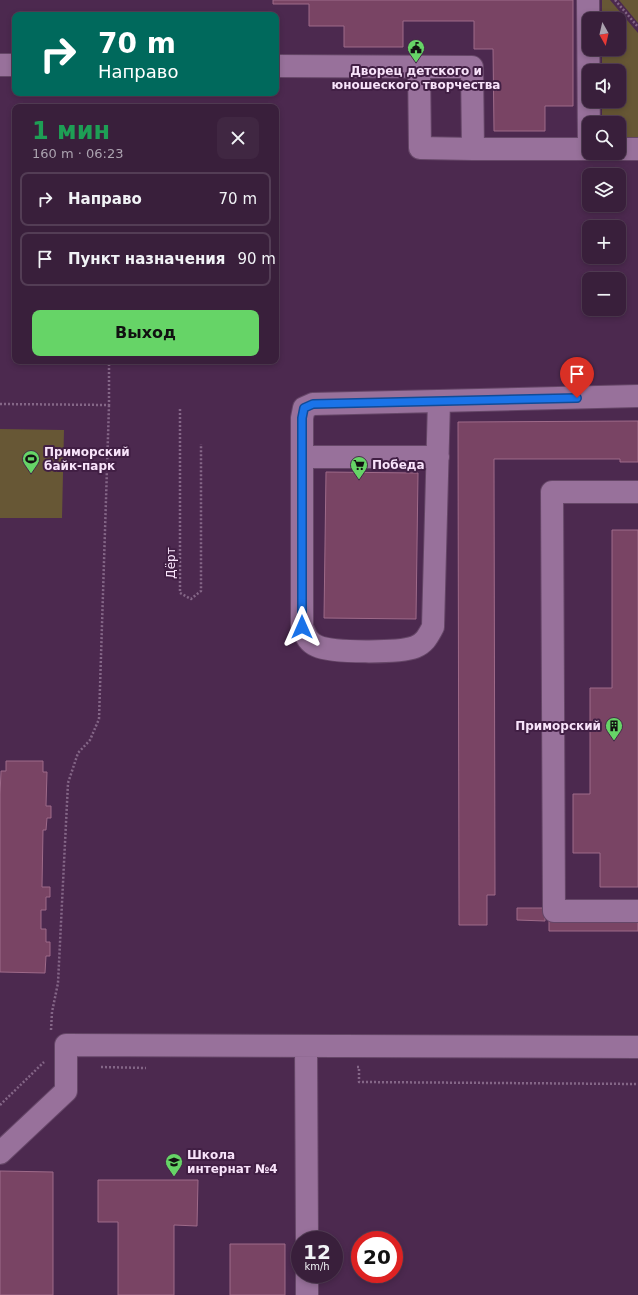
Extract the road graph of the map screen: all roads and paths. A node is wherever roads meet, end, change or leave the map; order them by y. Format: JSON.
{"nodes":[{"id":1,"x":588,"y":0,"type":"edge"},
{"id":2,"x":615,"y":0,"type":"edge"},
{"id":3,"x":638,"y":27,"type":"edge"},
{"id":4,"x":0,"y":65,"type":"edge"},
{"id":5,"x":12,"y":66,"type":"edge"},
{"id":6,"x":279,"y":66,"type":"edge"},
{"id":7,"x":419,"y":67,"type":"junction"},
{"id":8,"x":589,"y":116,"type":"edge"},
{"id":9,"x":473,"y":149,"type":"junction"},
{"id":10,"x":582,"y":149,"type":"edge"},
{"id":11,"x":626,"y":149,"type":"edge"},
{"id":12,"x":638,"y":149,"type":"edge"},
{"id":13,"x":109,"y":364,"type":"edge"},
{"id":14,"x":638,"y":396,"type":"edge"},
{"id":15,"x":438,"y":401,"type":"junction"},
{"id":16,"x":0,"y":404,"type":"edge"},
{"id":17,"x":109,"y":405,"type":"junction"},
{"id":18,"x":180,"y":409,"type":"dead end"},
{"id":19,"x":201,"y":444,"type":"dead end"},
{"id":20,"x":302,"y":457,"type":"junction"},
{"id":21,"x":438,"y":457,"type":"junction"},
{"id":22,"x":638,"y":492,"type":"edge"},
{"id":23,"x":638,"y":911,"type":"edge"},
{"id":24,"x":51,"y":1034,"type":"dead end"},
{"id":25,"x":306,"y":1046,"type":"junction"},
{"id":26,"x":638,"y":1047,"type":"edge"},
{"id":27,"x":0,"y":1153,"type":"edge"},
{"id":28,"x":307,"y":1231,"type":"edge"},
{"id":29,"x":306,"y":1283,"type":"edge"},
{"id":30,"x":306,"y":1295,"type":"edge"}],
"edges":[{"from":1,"to":8,"type":"lane"},
{"from":2,"to":3,"type":"path"},
{"from":4,"to":5,"type":"lane"},
{"from":6,"to":7,"type":"lane"},
{"from":7,"to":9,"type":"lane"},
{"from":7,"to":9,"type":"lane"},
{"from":9,"to":10,"type":"lane"},
{"from":11,"to":12,"type":"lane"},
{"from":13,"to":17,"type":"path"},
{"from":14,"to":15,"type":"lane"},
{"from":15,"to":20,"type":"lane"},
{"from":15,"to":21,"type":"lane"},
{"from":16,"to":17,"type":"path"},
{"from":17,"to":24,"type":"path"},
{"from":18,"to":19,"type":"path","name":"Дёрт"},
{"from":20,"to":21,"type":"lane"},
{"from":20,"to":21,"type":"lane"},
{"from":22,"to":23,"type":"lane"},
{"from":25,"to":26,"type":"lane"},
{"from":25,"to":27,"type":"lane"},
{"from":25,"to":28,"type":"lane"},
{"from":29,"to":30,"type":"lane"}]}
